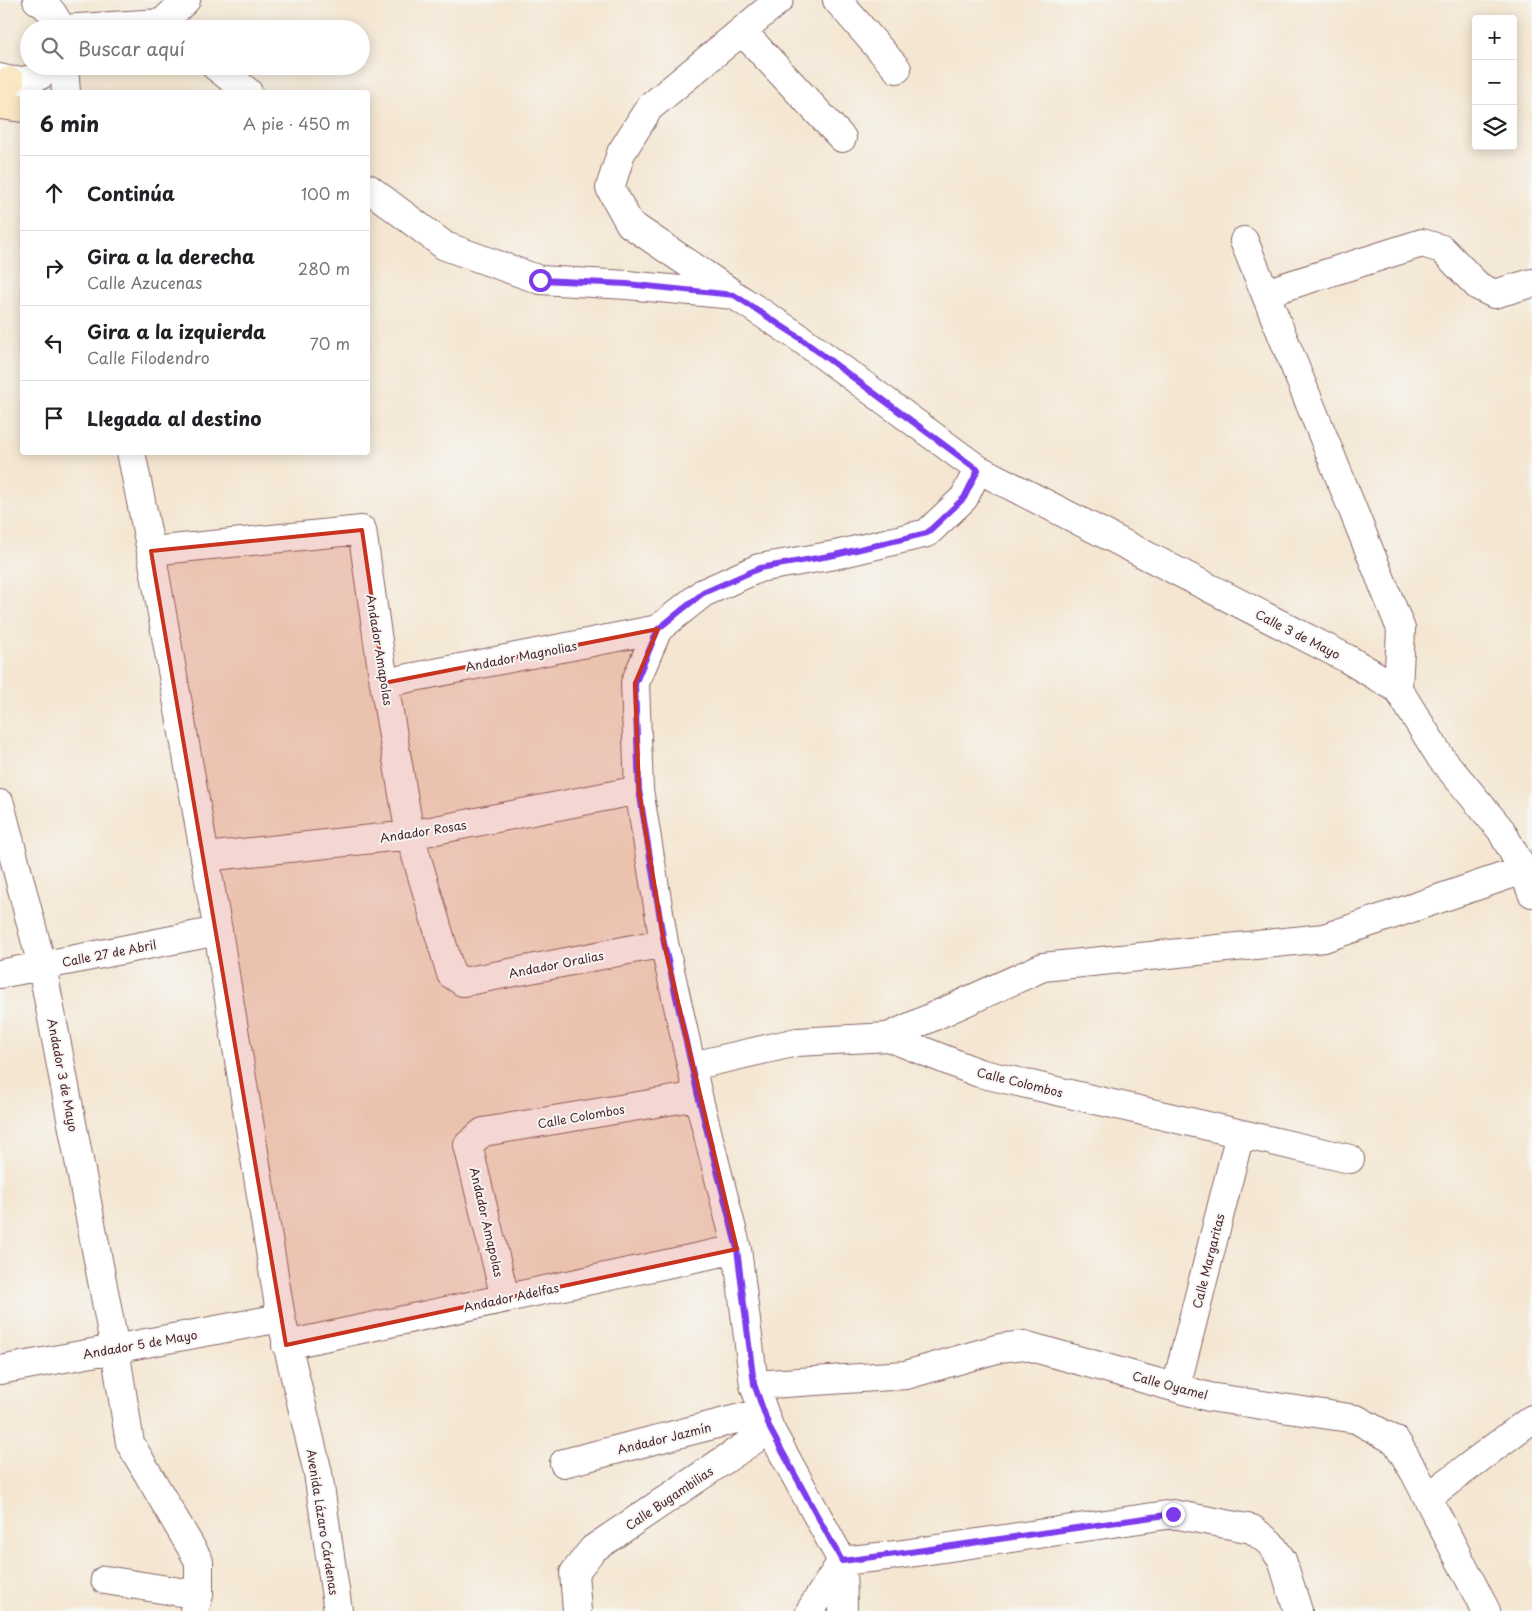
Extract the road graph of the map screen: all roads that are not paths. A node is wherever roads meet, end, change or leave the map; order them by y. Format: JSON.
{"nodes":[{"id":1,"x":186,"y":0,"type":"edge"},
{"id":2,"x":779,"y":0,"type":"edge"},
{"id":3,"x":836,"y":0,"type":"edge"},
{"id":4,"x":51,"y":11,"type":"edge"},
{"id":5,"x":120,"y":20,"type":"edge"},
{"id":6,"x":171,"y":20,"type":"edge"},
{"id":7,"x":742,"y":30,"type":"junction"},
{"id":8,"x":896,"y":69,"type":"dead end"},
{"id":9,"x":43,"y":75,"type":"edge"},
{"id":10,"x":65,"y":75,"type":"edge"},
{"id":11,"x":226,"y":75,"type":"edge"},
{"id":12,"x":2,"y":87,"type":"edge"},
{"id":13,"x":66,"y":90,"type":"edge"},
{"id":14,"x":245,"y":90,"type":"edge"},
{"id":15,"x":20,"y":106,"type":"edge"},
{"id":16,"x":842,"y":138,"type":"dead end"},
{"id":17,"x":370,"y":190,"type":"edge"},
{"id":18,"x":1244,"y":241,"type":"dead end"},
{"id":19,"x":1532,"y":283,"type":"edge"},
{"id":20,"x":1265,"y":293,"type":"junction"},
{"id":21,"x":734,"y":295,"type":"junction"},
{"id":22,"x":132,"y":455,"type":"edge"},
{"id":23,"x":978,"y":470,"type":"junction"},
{"id":24,"x":151,"y":551,"type":"junction"},
{"id":25,"x":658,"y":629,"type":"junction"},
{"id":26,"x":384,"y":683,"type":"junction"},
{"id":27,"x":1398,"y":689,"type":"junction"},
{"id":28,"x":639,"y":790,"type":"junction"},
{"id":29,"x":0,"y":804,"type":"edge"},
{"id":30,"x":410,"y":835,"type":"junction"},
{"id":31,"x":205,"y":858,"type":"junction"},
{"id":32,"x":1529,"y":880,"type":"edge"},
{"id":33,"x":218,"y":932,"type":"junction"},
{"id":34,"x":664,"y":943,"type":"junction"},
{"id":35,"x":42,"y":966,"type":"junction"},
{"id":36,"x":0,"y":974,"type":"edge"},
{"id":37,"x":451,"y":974,"type":"joint"},
{"id":38,"x":888,"y":1037,"type":"junction"},
{"id":39,"x":692,"y":1066,"type":"junction"},
{"id":40,"x":698,"y":1096,"type":"junction"},
{"id":41,"x":1240,"y":1134,"type":"junction"},
{"id":42,"x":468,"y":1145,"type":"joint"},
{"id":43,"x":1350,"y":1159,"type":"dead end"},
{"id":44,"x":737,"y":1249,"type":"junction"},
{"id":45,"x":505,"y":1298,"type":"junction"},
{"id":46,"x":281,"y":1318,"type":"junction"},
{"id":47,"x":286,"y":1345,"type":"junction"},
{"id":48,"x":115,"y":1349,"type":"junction"},
{"id":49,"x":0,"y":1370,"type":"edge"},
{"id":50,"x":754,"y":1384,"type":"junction"},
{"id":51,"x":1176,"y":1387,"type":"junction"},
{"id":52,"x":1532,"y":1419,"type":"edge"},
{"id":53,"x":767,"y":1420,"type":"junction"},
{"id":54,"x":564,"y":1463,"type":"dead end"},
{"id":55,"x":1428,"y":1497,"type":"junction"},
{"id":56,"x":842,"y":1561,"type":"junction"},
{"id":57,"x":105,"y":1580,"type":"dead end"},
{"id":58,"x":196,"y":1603,"type":"edge"},
{"id":59,"x":338,"y":1611,"type":"edge"},
{"id":60,"x":577,"y":1611,"type":"edge"},
{"id":61,"x":810,"y":1611,"type":"edge"},
{"id":62,"x":843,"y":1611,"type":"edge"},
{"id":63,"x":1298,"y":1611,"type":"edge"},
{"id":64,"x":1486,"y":1611,"type":"edge"}],
"edges":[{"from":1,"to":6,"type":"street"},
{"from":2,"to":7,"type":"street"},
{"from":3,"to":8,"type":"street"},
{"from":4,"to":5,"type":"street"},
{"from":7,"to":16,"type":"street"},
{"from":7,"to":21,"type":"street"},
{"from":9,"to":12,"type":"street"},
{"from":10,"to":13,"type":"street"},
{"from":11,"to":14,"type":"street"},
{"from":12,"to":15,"type":"main road"},
{"from":17,"to":21,"type":"street"},
{"from":18,"to":20,"type":"street"},
{"from":19,"to":20,"type":"street"},
{"from":20,"to":27,"type":"street"},
{"from":21,"to":23,"type":"street"},
{"from":22,"to":24,"type":"street","name":"Avenida Lázaro Cárdenas"},
{"from":23,"to":25,"type":"street"},
{"from":23,"to":27,"type":"street","name":"Calle 3 de Mayo"},
{"from":24,"to":26,"type":"street","name":"Andador Amapolas"},
{"from":24,"to":31,"type":"street","name":"Avenida Lázaro Cárdenas"},
{"from":25,"to":26,"type":"street","name":"Andador Magnolias"},
{"from":25,"to":28,"type":"street"},
{"from":26,"to":30,"type":"street","name":"Andador Amapolas"},
{"from":27,"to":32,"type":"street","name":"Calle 3 de Mayo"},
{"from":28,"to":30,"type":"street","name":"Andador Rosas"},
{"from":28,"to":34,"type":"street"},
{"from":29,"to":35,"type":"street","name":"Andador 3 de Mayo"},
{"from":30,"to":31,"type":"street","name":"Andador Rosas"},
{"from":30,"to":37,"type":"street","name":"Andador Amapolas"},
{"from":31,"to":33,"type":"street","name":"Avenida Lázaro Cárdenas"},
{"from":32,"to":38,"type":"street"},
{"from":33,"to":35,"type":"street","name":"Calle 27 de Abril"},
{"from":33,"to":46,"type":"street","name":"Avenida Lázaro Cárdenas"},
{"from":34,"to":37,"type":"street","name":"Andador Oralias"},
{"from":34,"to":39,"type":"street"},
{"from":35,"to":36,"type":"street","name":"Calle 27 de Abril"},
{"from":35,"to":48,"type":"street","name":"Andador 3 de Mayo"},
{"from":38,"to":39,"type":"street","name":"Calle Colombos"},
{"from":38,"to":41,"type":"street","name":"Calle Colombos"},
{"from":39,"to":40,"type":"street"},
{"from":40,"to":42,"type":"street","name":"Calle Colombos"},
{"from":40,"to":44,"type":"street"},
{"from":41,"to":43,"type":"street","name":"Calle Colombos"},
{"from":41,"to":51,"type":"street","name":"Calle Margaritas"},
{"from":42,"to":45,"type":"street","name":"Andador Amapolas"},
{"from":44,"to":45,"type":"street","name":"Andador Adelfas"},
{"from":44,"to":50,"type":"street"},
{"from":45,"to":47,"type":"street","name":"Andador Adelfas"},
{"from":46,"to":47,"type":"street","name":"Avenida Lázaro Cárdenas"},
{"from":46,"to":48,"type":"street","name":"Andador 5 de Mayo"},
{"from":47,"to":59,"type":"street","name":"Avenida Lázaro Cárdenas"},
{"from":48,"to":49,"type":"street","name":"Andador 5 de Mayo"},
{"from":48,"to":58,"type":"street","name":"Andador 3 de Mayo"},
{"from":50,"to":51,"type":"street","name":"Calle Oyamel"},
{"from":50,"to":53,"type":"street"},
{"from":51,"to":55,"type":"street","name":"Calle Oyamel"},
{"from":52,"to":55,"type":"street"},
{"from":53,"to":54,"type":"street","name":"Andador Jazmín"},
{"from":53,"to":56,"type":"street"},
{"from":53,"to":60,"type":"street","name":"Calle Bugambilias"},
{"from":55,"to":64,"type":"street","name":"Calle Oyamel"},
{"from":56,"to":61,"type":"street"},
{"from":56,"to":62,"type":"street"},
{"from":56,"to":63,"type":"street"},
{"from":57,"to":58,"type":"street"}]}
